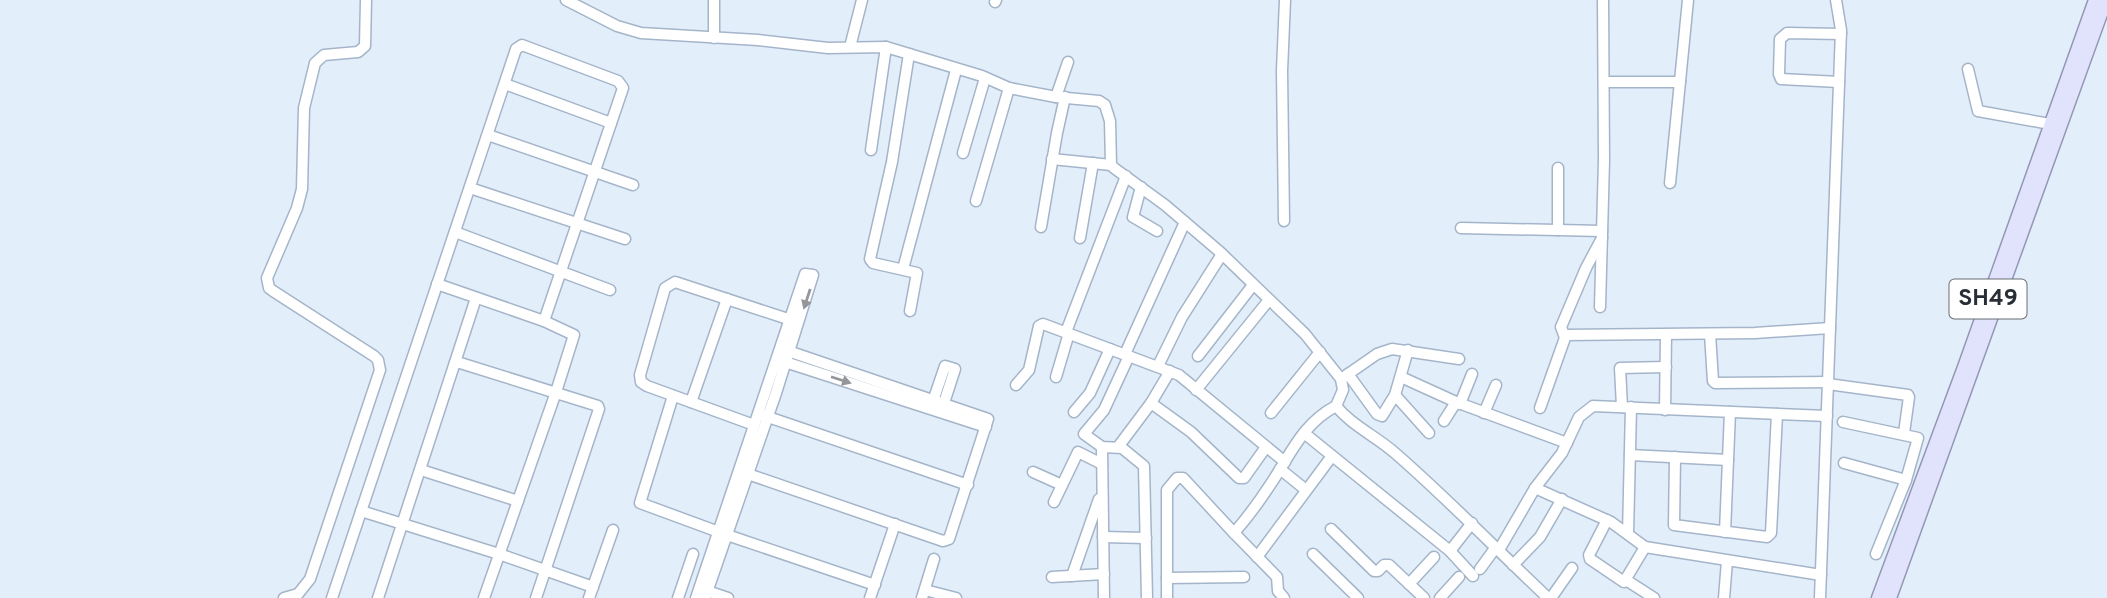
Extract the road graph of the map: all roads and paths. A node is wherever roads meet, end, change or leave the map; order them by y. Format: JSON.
{"nodes":[{"id":1,"x":366,"y":0,"type":"edge"},
{"id":2,"x":566,"y":0,"type":"edge"},
{"id":3,"x":714,"y":0,"type":"edge"},
{"id":4,"x":1285,"y":0,"type":"edge"},
{"id":5,"x":1603,"y":0,"type":"edge"},
{"id":6,"x":1688,"y":0,"type":"edge"},
{"id":7,"x":1836,"y":0,"type":"edge"},
{"id":8,"x":2095,"y":0,"type":"edge"},
{"id":9,"x":2106,"y":0,"type":"edge"},
{"id":10,"x":858,"y":1,"type":"edge"},
{"id":11,"x":1841,"y":34,"type":"junction"},
{"id":12,"x":714,"y":38,"type":"junction"},
{"id":13,"x":850,"y":47,"type":"junction"},
{"id":14,"x":886,"y":47,"type":"junction"},
{"id":15,"x":909,"y":54,"type":"junction"},
{"id":16,"x":1068,"y":62,"type":"dead end"},
{"id":17,"x":1968,"y":69,"type":"dead end"},
{"id":18,"x":956,"y":70,"type":"junction"},
{"id":19,"x":985,"y":78,"type":"junction"},
{"id":20,"x":1604,"y":82,"type":"junction"},
{"id":21,"x":1680,"y":82,"type":"junction"},
{"id":22,"x":1839,"y":82,"type":"junction"},
{"id":23,"x":505,"y":84,"type":"junction"},
{"id":24,"x":1009,"y":88,"type":"junction"},
{"id":25,"x":1060,"y":97,"type":"junction"},
{"id":26,"x":611,"y":123,"type":"junction"},
{"id":27,"x":2050,"y":124,"type":"junction"},
{"id":28,"x":488,"y":135,"type":"junction"},
{"id":29,"x":871,"y":150,"type":"dead end"},
{"id":30,"x":963,"y":153,"type":"dead end"},
{"id":31,"x":1052,"y":159,"type":"junction"},
{"id":32,"x":1093,"y":163,"type":"junction"},
{"id":33,"x":1111,"y":165,"type":"junction"},
{"id":34,"x":1558,"y":169,"type":"dead end"},
{"id":35,"x":595,"y":172,"type":"junction"},
{"id":36,"x":1126,"y":176,"type":"junction"},
{"id":37,"x":1670,"y":183,"type":"dead end"},
{"id":38,"x":633,"y":185,"type":"dead end"},
{"id":39,"x":1141,"y":187,"type":"junction"},
{"id":40,"x":470,"y":188,"type":"junction"},
{"id":41,"x":976,"y":201,"type":"dead end"},
{"id":42,"x":1284,"y":220,"type":"dead end"},
{"id":43,"x":1185,"y":222,"type":"junction"},
{"id":44,"x":577,"y":224,"type":"junction"},
{"id":45,"x":1041,"y":227,"type":"dead end"},
{"id":46,"x":1461,"y":228,"type":"dead end"},
{"id":47,"x":1558,"y":230,"type":"junction"},
{"id":48,"x":1157,"y":231,"type":"dead end"},
{"id":49,"x":455,"y":232,"type":"junction"},
{"id":50,"x":1602,"y":234,"type":"junction"},
{"id":51,"x":1080,"y":238,"type":"dead end"},
{"id":52,"x":625,"y":239,"type":"dead end"},
{"id":53,"x":1222,"y":254,"type":"junction"},
{"id":54,"x":903,"y":269,"type":"junction"},
{"id":55,"x":561,"y":271,"type":"junction"},
{"id":56,"x":437,"y":284,"type":"junction"},
{"id":57,"x":1253,"y":285,"type":"junction"},
{"id":58,"x":610,"y":290,"type":"dead end"},
{"id":59,"x":476,"y":298,"type":"junction"},
{"id":60,"x":727,"y":299,"type":"junction"},
{"id":61,"x":1269,"y":300,"type":"junction"},
{"id":62,"x":1600,"y":307,"type":"dead end"},
{"id":63,"x":910,"y":311,"type":"dead end"},
{"id":64,"x":788,"y":319,"type":"junction"},
{"id":65,"x":544,"y":321,"type":"junction"},
{"id":66,"x":1830,"y":328,"type":"junction"},
{"id":67,"x":1068,"y":332,"type":"junction"},
{"id":68,"x":1710,"y":334,"type":"junction"},
{"id":69,"x":1566,"y":335,"type":"junction"},
{"id":70,"x":1666,"y":335,"type":"junction"},
{"id":71,"x":1110,"y":349,"type":"junction"},
{"id":72,"x":1408,"y":350,"type":"junction"},
{"id":73,"x":1320,"y":352,"type":"junction"},
{"id":74,"x":1127,"y":355,"type":"junction"},
{"id":75,"x":782,"y":356,"type":"junction"},
{"id":76,"x":1198,"y":356,"type":"dead end"},
{"id":77,"x":1459,"y":359,"type":"dead end"},
{"id":78,"x":457,"y":362,"type":"junction"},
{"id":79,"x":1158,"y":366,"type":"junction"},
{"id":80,"x":1666,"y":367,"type":"junction"},
{"id":81,"x":1170,"y":371,"type":"junction"},
{"id":82,"x":1472,"y":374,"type":"dead end"},
{"id":83,"x":1345,"y":376,"type":"junction"},
{"id":84,"x":1056,"y":377,"type":"dead end"},
{"id":85,"x":1401,"y":377,"type":"junction"},
{"id":86,"x":1828,"y":383,"type":"junction"},
{"id":87,"x":1016,"y":385,"type":"dead end"},
{"id":88,"x":1496,"y":385,"type":"dead end"},
{"id":89,"x":1196,"y":390,"type":"junction"},
{"id":90,"x":556,"y":392,"type":"junction"},
{"id":91,"x":1395,"y":395,"type":"junction"},
{"id":92,"x":673,"y":396,"type":"junction"},
{"id":93,"x":691,"y":402,"type":"junction"},
{"id":94,"x":1152,"y":402,"type":"junction"},
{"id":95,"x":1458,"y":403,"type":"junction"},
{"id":96,"x":1336,"y":406,"type":"junction"},
{"id":97,"x":1626,"y":407,"type":"junction"},
{"id":98,"x":1540,"y":408,"type":"dead end"},
{"id":99,"x":1665,"y":410,"type":"junction"},
{"id":100,"x":1074,"y":412,"type":"dead end"},
{"id":101,"x":1730,"y":412,"type":"junction"},
{"id":102,"x":1271,"y":413,"type":"dead end"},
{"id":103,"x":1484,"y":413,"type":"junction"},
{"id":104,"x":1777,"y":414,"type":"junction"},
{"id":105,"x":1827,"y":416,"type":"junction"},
{"id":106,"x":760,"y":418,"type":"junction"},
{"id":107,"x":1444,"y":421,"type":"dead end"},
{"id":108,"x":1843,"y":422,"type":"dead end"},
{"id":109,"x":1304,"y":433,"type":"junction"},
{"id":110,"x":1429,"y":433,"type":"dead end"},
{"id":111,"x":1904,"y":433,"type":"junction"},
{"id":112,"x":1567,"y":443,"type":"junction"},
{"id":113,"x":1102,"y":447,"type":"junction"},
{"id":114,"x":1118,"y":447,"type":"junction"},
{"id":115,"x":1266,"y":447,"type":"junction"},
{"id":116,"x":1630,"y":455,"type":"junction"},
{"id":117,"x":1332,"y":456,"type":"junction"},
{"id":118,"x":1675,"y":457,"type":"junction"},
{"id":119,"x":1728,"y":460,"type":"junction"},
{"id":120,"x":1844,"y":463,"type":"dead end"},
{"id":121,"x":1102,"y":464,"type":"junction"},
{"id":122,"x":1282,"y":466,"type":"junction"},
{"id":123,"x":421,"y":470,"type":"junction"},
{"id":124,"x":1033,"y":471,"type":"dead end"},
{"id":125,"x":744,"y":472,"type":"junction"},
{"id":126,"x":1906,"y":480,"type":"junction"},
{"id":127,"x":968,"y":485,"type":"junction"},
{"id":128,"x":1062,"y":485,"type":"junction"},
{"id":129,"x":1535,"y":488,"type":"junction"},
{"id":130,"x":1306,"y":490,"type":"junction"},
{"id":131,"x":1101,"y":492,"type":"junction"},
{"id":132,"x":1562,"y":499,"type":"junction"},
{"id":133,"x":518,"y":501,"type":"junction"},
{"id":134,"x":1054,"y":502,"type":"dead end"},
{"id":135,"x":361,"y":511,"type":"junction"},
{"id":136,"x":1891,"y":519,"type":"junction"},
{"id":137,"x":1607,"y":520,"type":"junction"},
{"id":138,"x":1907,"y":522,"type":"junction"},
{"id":139,"x":1472,"y":523,"type":"junction"},
{"id":140,"x":895,"y":524,"type":"junction"},
{"id":141,"x":403,"y":525,"type":"junction"},
{"id":142,"x":1331,"y":529,"type":"dead end"},
{"id":143,"x":613,"y":530,"type":"dead end"},
{"id":144,"x":1726,"y":532,"type":"junction"},
{"id":145,"x":1234,"y":533,"type":"junction"},
{"id":146,"x":723,"y":534,"type":"junction"},
{"id":147,"x":1628,"y":534,"type":"junction"},
{"id":148,"x":1103,"y":537,"type":"junction"},
{"id":149,"x":1146,"y":538,"type":"junction"},
{"id":150,"x":1645,"y":547,"type":"junction"},
{"id":151,"x":1497,"y":549,"type":"junction"},
{"id":152,"x":1450,"y":551,"type":"junction"},
{"id":153,"x":499,"y":554,"type":"junction"},
{"id":154,"x":693,"y":554,"type":"dead end"},
{"id":155,"x":1313,"y":554,"type":"dead end"},
{"id":156,"x":1876,"y":554,"type":"dead end"},
{"id":157,"x":1257,"y":557,"type":"junction"},
{"id":158,"x":1434,"y":557,"type":"dead end"},
{"id":159,"x":933,"y":559,"type":"dead end"},
{"id":160,"x":1727,"y":561,"type":"junction"},
{"id":161,"x":1513,"y":565,"type":"junction"},
{"id":162,"x":1572,"y":568,"type":"dead end"},
{"id":163,"x":545,"y":572,"type":"junction"},
{"id":164,"x":1104,"y":574,"type":"junction"},
{"id":165,"x":1821,"y":575,"type":"junction"},
{"id":166,"x":1072,"y":576,"type":"junction"},
{"id":167,"x":1052,"y":577,"type":"dead end"},
{"id":168,"x":1459,"y":577,"type":"dead end"},
{"id":169,"x":1167,"y":578,"type":"junction"},
{"id":170,"x":1244,"y":578,"type":"dead end"},
{"id":171,"x":1626,"y":580,"type":"junction"},
{"id":172,"x":1409,"y":584,"type":"junction"},
{"id":173,"x":875,"y":585,"type":"junction"},
{"id":174,"x":591,"y":592,"type":"edge"},
{"id":175,"x":702,"y":594,"type":"edge"},
{"id":176,"x":923,"y":594,"type":"edge"},
{"id":177,"x":952,"y":597,"type":"edge"},
{"id":178,"x":284,"y":598,"type":"edge"},
{"id":179,"x":332,"y":598,"type":"edge"},
{"id":180,"x":378,"y":598,"type":"edge"},
{"id":181,"x":484,"y":598,"type":"edge"},
{"id":182,"x":536,"y":598,"type":"edge"},
{"id":183,"x":678,"y":598,"type":"edge"},
{"id":184,"x":728,"y":598,"type":"edge"},
{"id":185,"x":870,"y":598,"type":"edge"},
{"id":186,"x":1104,"y":598,"type":"edge"},
{"id":187,"x":1146,"y":598,"type":"edge"},
{"id":188,"x":1167,"y":598,"type":"edge"},
{"id":189,"x":1284,"y":598,"type":"edge"},
{"id":190,"x":1358,"y":598,"type":"edge"},
{"id":191,"x":1424,"y":598,"type":"edge"},
{"id":192,"x":1440,"y":598,"type":"edge"},
{"id":193,"x":1550,"y":598,"type":"edge"},
{"id":194,"x":1654,"y":598,"type":"edge"},
{"id":195,"x":1724,"y":598,"type":"edge"},
{"id":196,"x":1820,"y":598,"type":"edge"},
{"id":197,"x":1878,"y":598,"type":"edge"},
{"id":198,"x":1890,"y":598,"type":"edge"}],
"edges":[{"from":1,"to":178,"type":"street"},
{"from":2,"to":12,"type":"street"},
{"from":3,"to":12,"type":"street"},
{"from":4,"to":42,"type":"street"},
{"from":5,"to":20,"type":"street"},
{"from":6,"to":21,"type":"street"},
{"from":7,"to":11,"type":"street"},
{"from":8,"to":27,"type":"main road","number":"SH49"},
{"from":9,"to":198,"type":"main road","number":"SH49"},
{"from":10,"to":13,"type":"street"},
{"from":11,"to":22,"type":"street"},
{"from":11,"to":22,"type":"street"},
{"from":12,"to":13,"type":"street"},
{"from":13,"to":14,"type":"street"},
{"from":14,"to":15,"type":"street"},
{"from":14,"to":29,"type":"street"},
{"from":15,"to":18,"type":"street"},
{"from":15,"to":54,"type":"street"},
{"from":16,"to":25,"type":"street"},
{"from":17,"to":27,"type":"street"},
{"from":18,"to":19,"type":"street"},
{"from":18,"to":54,"type":"street"},
{"from":19,"to":24,"type":"street"},
{"from":19,"to":30,"type":"street"},
{"from":20,"to":21,"type":"street"},
{"from":20,"to":50,"type":"street"},
{"from":21,"to":37,"type":"street"},
{"from":22,"to":66,"type":"street"},
{"from":23,"to":26,"type":"street"},
{"from":23,"to":26,"type":"street"},
{"from":23,"to":28,"type":"street"},
{"from":24,"to":25,"type":"street"},
{"from":24,"to":41,"type":"street"},
{"from":25,"to":31,"type":"street"},
{"from":25,"to":33,"type":"street"},
{"from":26,"to":35,"type":"street"},
{"from":27,"to":138,"type":"main road","number":"SH49"},
{"from":28,"to":35,"type":"street"},
{"from":28,"to":40,"type":"street"},
{"from":31,"to":32,"type":"street"},
{"from":31,"to":45,"type":"street"},
{"from":32,"to":33,"type":"street"},
{"from":32,"to":51,"type":"street"},
{"from":33,"to":36,"type":"street"},
{"from":34,"to":47,"type":"street"},
{"from":35,"to":38,"type":"street"},
{"from":35,"to":44,"type":"street"},
{"from":36,"to":39,"type":"street"},
{"from":36,"to":67,"type":"street"},
{"from":39,"to":43,"type":"street"},
{"from":39,"to":48,"type":"street"},
{"from":40,"to":44,"type":"street"},
{"from":40,"to":49,"type":"street"},
{"from":43,"to":53,"type":"street"},
{"from":43,"to":74,"type":"street"},
{"from":44,"to":52,"type":"street"},
{"from":44,"to":55,"type":"street"},
{"from":46,"to":47,"type":"street"},
{"from":47,"to":50,"type":"street"},
{"from":49,"to":55,"type":"street"},
{"from":49,"to":56,"type":"street"},
{"from":50,"to":62,"type":"street"},
{"from":50,"to":69,"type":"street"},
{"from":53,"to":57,"type":"street"},
{"from":53,"to":79,"type":"street"},
{"from":54,"to":63,"type":"street"},
{"from":55,"to":58,"type":"street"},
{"from":55,"to":65,"type":"street"},
{"from":56,"to":59,"type":"street"},
{"from":56,"to":135,"type":"street"},
{"from":57,"to":61,"type":"street"},
{"from":57,"to":76,"type":"street"},
{"from":59,"to":65,"type":"street"},
{"from":59,"to":78,"type":"street"},
{"from":60,"to":64,"type":"street"},
{"from":60,"to":92,"type":"street"},
{"from":60,"to":93,"type":"street"},
{"from":61,"to":73,"type":"street"},
{"from":61,"to":89,"type":"street"},
{"from":64,"to":75,"type":"street"},
{"from":64,"to":75,"type":"street","one_way":true},
{"from":65,"to":90,"type":"street"},
{"from":66,"to":68,"type":"street"},
{"from":66,"to":86,"type":"street"},
{"from":67,"to":71,"type":"street"},
{"from":67,"to":84,"type":"street"},
{"from":67,"to":87,"type":"street"},
{"from":68,"to":70,"type":"street"},
{"from":68,"to":86,"type":"street"},
{"from":69,"to":70,"type":"street"},
{"from":69,"to":98,"type":"street"},
{"from":70,"to":80,"type":"street"},
{"from":71,"to":74,"type":"street"},
{"from":71,"to":100,"type":"street"},
{"from":72,"to":77,"type":"street"},
{"from":72,"to":83,"type":"street"},
{"from":72,"to":85,"type":"street"},
{"from":73,"to":83,"type":"street"},
{"from":73,"to":102,"type":"street"},
{"from":74,"to":79,"type":"street"},
{"from":74,"to":113,"type":"street"},
{"from":75,"to":106,"type":"street"},
{"from":75,"to":127,"type":"street"},
{"from":78,"to":90,"type":"street"},
{"from":78,"to":123,"type":"street"},
{"from":79,"to":81,"type":"street"},
{"from":80,"to":97,"type":"street"},
{"from":80,"to":99,"type":"street"},
{"from":81,"to":89,"type":"street"},
{"from":81,"to":94,"type":"street"},
{"from":82,"to":95,"type":"street"},
{"from":83,"to":91,"type":"street"},
{"from":83,"to":96,"type":"street"},
{"from":85,"to":91,"type":"street"},
{"from":85,"to":95,"type":"street"},
{"from":86,"to":105,"type":"street"},
{"from":86,"to":111,"type":"street"},
{"from":88,"to":103,"type":"street"},
{"from":89,"to":115,"type":"street"},
{"from":90,"to":133,"type":"street"},
{"from":90,"to":163,"type":"street"},
{"from":91,"to":110,"type":"street"},
{"from":92,"to":93,"type":"street"},
{"from":92,"to":146,"type":"street"},
{"from":93,"to":106,"type":"street"},
{"from":94,"to":114,"type":"street"},
{"from":94,"to":115,"type":"street"},
{"from":95,"to":103,"type":"street"},
{"from":95,"to":107,"type":"street"},
{"from":96,"to":109,"type":"street"},
{"from":96,"to":139,"type":"street"},
{"from":97,"to":99,"type":"street"},
{"from":97,"to":112,"type":"street"},
{"from":97,"to":116,"type":"street"},
{"from":99,"to":101,"type":"street"},
{"from":101,"to":104,"type":"street"},
{"from":101,"to":119,"type":"street"},
{"from":103,"to":112,"type":"street"},
{"from":104,"to":105,"type":"street"},
{"from":104,"to":144,"type":"street"},
{"from":105,"to":165,"type":"street"},
{"from":106,"to":125,"type":"street"},
{"from":106,"to":127,"type":"street"},
{"from":108,"to":111,"type":"street"},
{"from":109,"to":117,"type":"street"},
{"from":109,"to":122,"type":"street"},
{"from":111,"to":126,"type":"street"},
{"from":112,"to":129,"type":"street"},
{"from":113,"to":114,"type":"street"},
{"from":113,"to":121,"type":"street"},
{"from":114,"to":149,"type":"street"},
{"from":115,"to":122,"type":"street"},
{"from":116,"to":118,"type":"street"},
{"from":116,"to":147,"type":"street"},
{"from":117,"to":130,"type":"street"},
{"from":117,"to":152,"type":"street"},
{"from":118,"to":119,"type":"street"},
{"from":118,"to":144,"type":"street"},
{"from":119,"to":144,"type":"street"},
{"from":120,"to":126,"type":"street"},
{"from":121,"to":128,"type":"street"},
{"from":121,"to":131,"type":"street"},
{"from":122,"to":130,"type":"street"},
{"from":122,"to":145,"type":"street"},
{"from":123,"to":133,"type":"street"},
{"from":123,"to":141,"type":"street"},
{"from":124,"to":128,"type":"street"},
{"from":125,"to":140,"type":"street"},
{"from":125,"to":146,"type":"street"},
{"from":126,"to":136,"type":"street"},
{"from":127,"to":140,"type":"street"},
{"from":128,"to":134,"type":"street"},
{"from":129,"to":132,"type":"street"},
{"from":129,"to":151,"type":"street"},
{"from":130,"to":157,"type":"street"},
{"from":131,"to":148,"type":"street"},
{"from":131,"to":166,"type":"street"},
{"from":132,"to":137,"type":"street"},
{"from":132,"to":161,"type":"street"},
{"from":133,"to":153,"type":"street"},
{"from":135,"to":141,"type":"street"},
{"from":135,"to":179,"type":"street"},
{"from":136,"to":138,"type":"street"},
{"from":136,"to":156,"type":"street"},
{"from":137,"to":147,"type":"street"},
{"from":137,"to":171,"type":"street"},
{"from":138,"to":197,"type":"main road","number":"SH49"},
{"from":139,"to":151,"type":"street"},
{"from":139,"to":152,"type":"street"},
{"from":140,"to":173,"type":"street"},
{"from":141,"to":153,"type":"street"},
{"from":141,"to":180,"type":"street"},
{"from":142,"to":172,"type":"street"},
{"from":143,"to":174,"type":"street"},
{"from":145,"to":157,"type":"street"},
{"from":145,"to":169,"type":"street"},
{"from":146,"to":173,"type":"street"},
{"from":146,"to":175,"type":"street"},
{"from":147,"to":150,"type":"street"},
{"from":148,"to":149,"type":"street"},
{"from":148,"to":164,"type":"street"},
{"from":149,"to":187,"type":"street"},
{"from":150,"to":160,"type":"street"},
{"from":150,"to":171,"type":"street"},
{"from":151,"to":152,"type":"street"},
{"from":151,"to":161,"type":"street"},
{"from":153,"to":163,"type":"street"},
{"from":153,"to":181,"type":"street"},
{"from":154,"to":183,"type":"street"},
{"from":155,"to":190,"type":"street"},
{"from":157,"to":189,"type":"street"},
{"from":158,"to":172,"type":"street"},
{"from":159,"to":176,"type":"street"},
{"from":160,"to":165,"type":"street"},
{"from":160,"to":195,"type":"street"},
{"from":161,"to":193,"type":"street"},
{"from":162,"to":193,"type":"street"},
{"from":163,"to":174,"type":"street"},
{"from":163,"to":182,"type":"street"},
{"from":164,"to":166,"type":"street"},
{"from":164,"to":186,"type":"street"},
{"from":165,"to":196,"type":"street"},
{"from":166,"to":167,"type":"street"},
{"from":168,"to":192,"type":"street"},
{"from":169,"to":170,"type":"street"},
{"from":169,"to":188,"type":"street"},
{"from":171,"to":194,"type":"street"},
{"from":172,"to":191,"type":"street"},
{"from":173,"to":185,"type":"street"},
{"from":175,"to":184,"type":"street"},
{"from":176,"to":177,"type":"street"}]}
